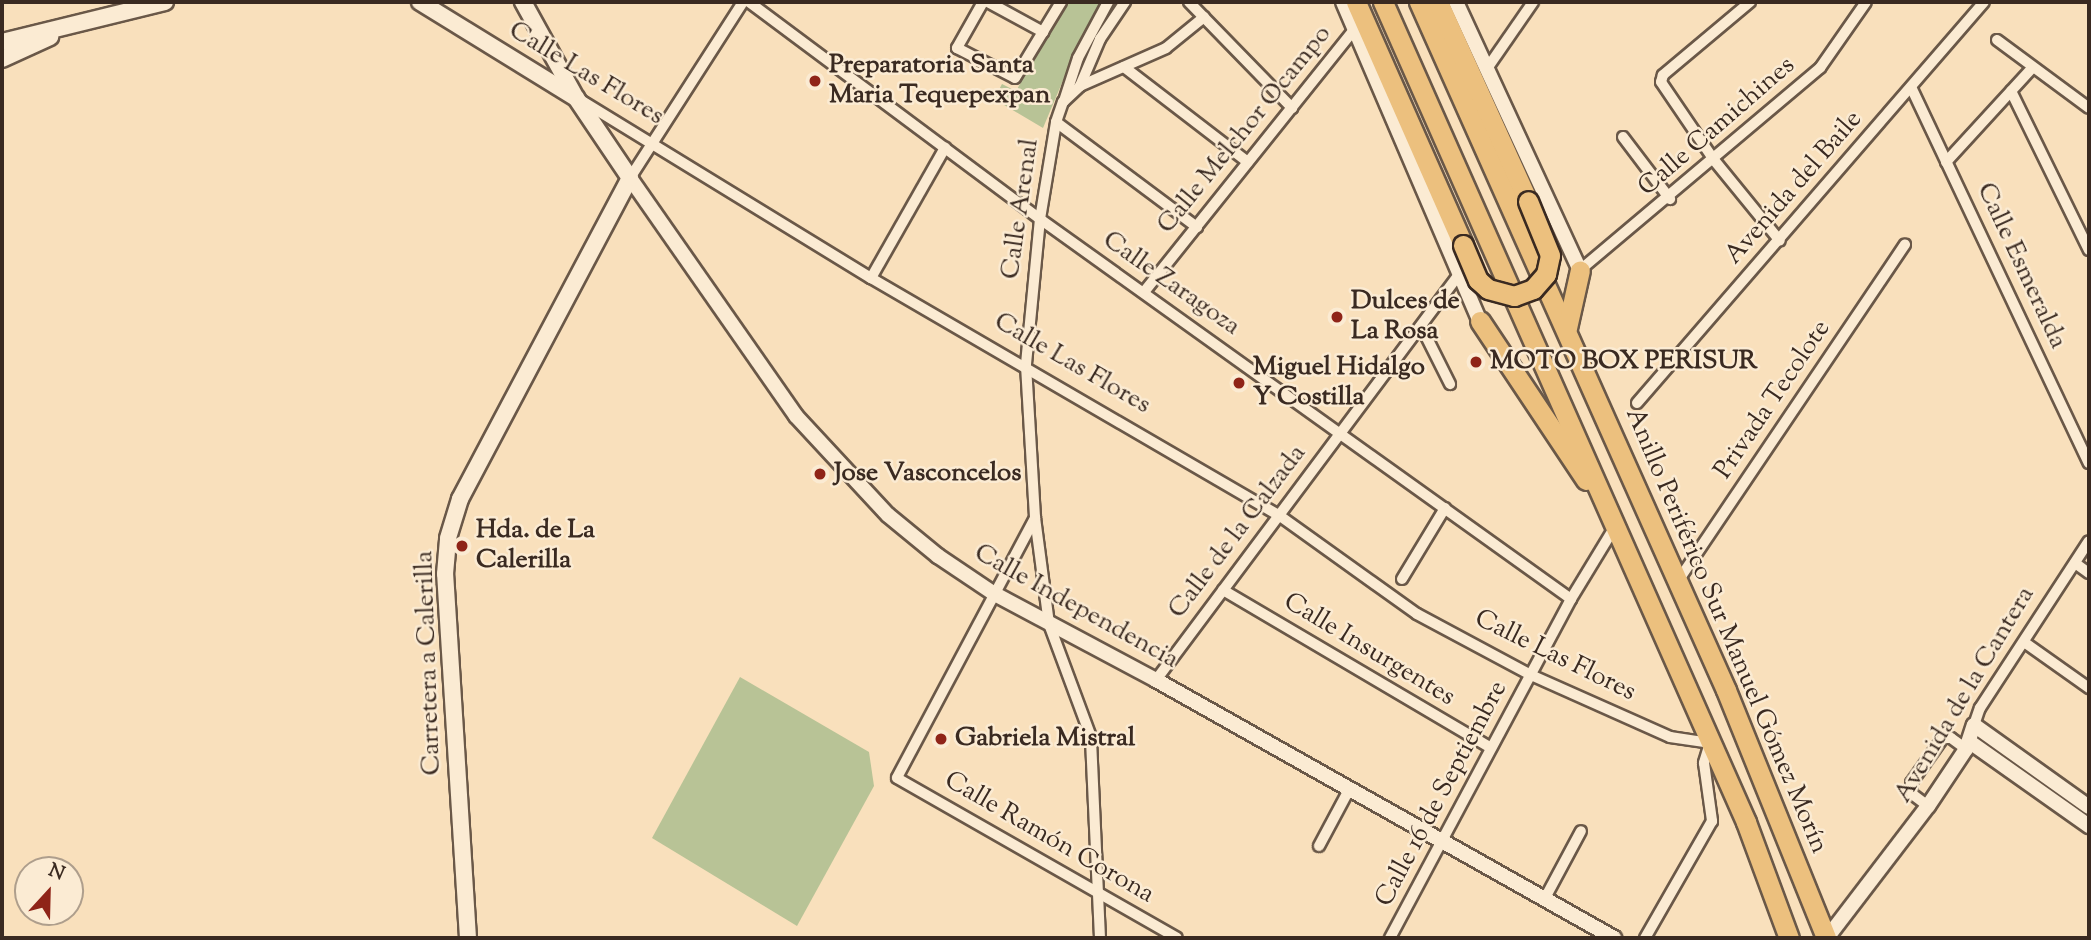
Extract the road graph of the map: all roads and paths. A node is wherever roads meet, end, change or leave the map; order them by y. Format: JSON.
{"nodes":[{"id":1,"x":165,"y":2,"type":"edge"},
{"id":2,"x":420,"y":2,"type":"edge"},
{"id":3,"x":523,"y":2,"type":"edge"},
{"id":4,"x":743,"y":2,"type":"edge"},
{"id":5,"x":749,"y":2,"type":"edge"},
{"id":6,"x":986,"y":2,"type":"edge"},
{"id":7,"x":1061,"y":2,"type":"edge"},
{"id":8,"x":1108,"y":2,"type":"edge"},
{"id":9,"x":1125,"y":2,"type":"edge"},
{"id":10,"x":1189,"y":2,"type":"edge"},
{"id":11,"x":1343,"y":2,"type":"edge"},
{"id":12,"x":1356,"y":2,"type":"edge"},
{"id":13,"x":1383,"y":2,"type":"edge"},
{"id":14,"x":1419,"y":2,"type":"edge"},
{"id":15,"x":1438,"y":2,"type":"edge"},
{"id":16,"x":1456,"y":2,"type":"edge"},
{"id":17,"x":1533,"y":2,"type":"edge"},
{"id":18,"x":1750,"y":2,"type":"edge"},
{"id":19,"x":1866,"y":2,"type":"edge"},
{"id":20,"x":1984,"y":2,"type":"edge"},
{"id":21,"x":1204,"y":17,"type":"junction"},
{"id":22,"x":64,"y":29,"type":"junction"},
{"id":23,"x":1355,"y":29,"type":"junction"},
{"id":24,"x":1043,"y":32,"type":"junction"},
{"id":25,"x":1997,"y":40,"type":"dead end"},
{"id":26,"x":2,"y":42,"type":"edge"},
{"id":27,"x":2,"y":59,"type":"edge"},
{"id":28,"x":1124,"y":67,"type":"junction"},
{"id":29,"x":2032,"y":68,"type":"junction"},
{"id":30,"x":1486,"y":70,"type":"junction"},
{"id":31,"x":1080,"y":86,"type":"junction"},
{"id":32,"x":1911,"y":87,"type":"junction"},
{"id":33,"x":2011,"y":92,"type":"junction"},
{"id":34,"x":576,"y":98,"type":"junction"},
{"id":35,"x":1063,"y":102,"type":"junction"},
{"id":36,"x":1292,"y":107,"type":"junction"},
{"id":37,"x":2089,"y":108,"type":"edge"},
{"id":38,"x":1056,"y":122,"type":"junction"},
{"id":39,"x":1623,"y":137,"type":"dead end"},
{"id":40,"x":652,"y":142,"type":"junction"},
{"id":41,"x":945,"y":148,"type":"junction"},
{"id":42,"x":1714,"y":160,"type":"junction"},
{"id":43,"x":1248,"y":162,"type":"junction"},
{"id":44,"x":1946,"y":162,"type":"junction"},
{"id":45,"x":630,"y":178,"type":"junction"},
{"id":46,"x":1670,"y":199,"type":"junction"},
{"id":47,"x":1040,"y":219,"type":"junction"},
{"id":48,"x":1197,"y":226,"type":"junction"},
{"id":49,"x":1780,"y":241,"type":"junction"},
{"id":50,"x":1905,"y":244,"type":"dead end"},
{"id":51,"x":2089,"y":250,"type":"edge"},
{"id":52,"x":1580,"y":271,"type":"junction"},
{"id":53,"x":1457,"y":277,"type":"junction"},
{"id":54,"x":871,"y":278,"type":"junction"},
{"id":55,"x":1144,"y":292,"type":"junction"},
{"id":56,"x":1480,"y":321,"type":"joint"},
{"id":57,"x":1421,"y":326,"type":"junction"},
{"id":58,"x":1567,"y":328,"type":"junction"},
{"id":59,"x":1026,"y":364,"type":"junction"},
{"id":60,"x":1450,"y":384,"type":"dead end"},
{"id":61,"x":1637,"y":403,"type":"dead end"},
{"id":62,"x":1341,"y":433,"type":"junction"},
{"id":63,"x":2089,"y":463,"type":"edge"},
{"id":64,"x":1446,"y":508,"type":"junction"},
{"id":65,"x":1280,"y":516,"type":"junction"},
{"id":66,"x":1035,"y":517,"type":"junction"},
{"id":67,"x":1616,"y":525,"type":"junction"},
{"id":68,"x":2089,"y":541,"type":"edge"},
{"id":69,"x":2076,"y":563,"type":"junction"},
{"id":70,"x":2089,"y":573,"type":"edge"},
{"id":71,"x":1402,"y":579,"type":"dead end"},
{"id":72,"x":1678,"y":581,"type":"junction"},
{"id":73,"x":1223,"y":590,"type":"junction"},
{"id":74,"x":993,"y":593,"type":"junction"},
{"id":75,"x":1571,"y":599,"type":"junction"},
{"id":76,"x":1049,"y":624,"type":"junction"},
{"id":77,"x":2024,"y":642,"type":"junction"},
{"id":78,"x":1531,"y":676,"type":"junction"},
{"id":79,"x":1156,"y":680,"type":"junction"},
{"id":80,"x":2089,"y":688,"type":"edge"},
{"id":81,"x":1974,"y":725,"type":"junction"},
{"id":82,"x":1710,"y":743,"type":"junction"},
{"id":83,"x":1968,"y":745,"type":"junction"},
{"id":84,"x":1491,"y":748,"type":"junction"},
{"id":85,"x":1350,"y":788,"type":"junction"},
{"id":86,"x":1928,"y":806,"type":"junction"},
{"id":87,"x":2089,"y":807,"type":"edge"},
{"id":88,"x":2089,"y":827,"type":"edge"},
{"id":89,"x":1581,"y":831,"type":"dead end"},
{"id":90,"x":1440,"y":841,"type":"junction"},
{"id":91,"x":1319,"y":846,"type":"dead end"},
{"id":92,"x":1099,"y":893,"type":"junction"},
{"id":93,"x":1545,"y":900,"type":"junction"},
{"id":94,"x":468,"y":938,"type":"edge"},
{"id":95,"x":1100,"y":938,"type":"edge"},
{"id":96,"x":1178,"y":938,"type":"edge"},
{"id":97,"x":1390,"y":938,"type":"edge"},
{"id":98,"x":1614,"y":938,"type":"edge"},
{"id":99,"x":1645,"y":938,"type":"edge"},
{"id":100,"x":1789,"y":938,"type":"edge"},
{"id":101,"x":1826,"y":938,"type":"edge"}],
"edges":[{"from":1,"to":22,"type":"main road"},
{"from":2,"to":34,"type":"main road","name":"Calle Las Flores"},
{"from":3,"to":34,"type":"main road","name":"Calle Independencia"},
{"from":4,"to":40,"type":"street"},
{"from":5,"to":41,"type":"street","name":"Calle Zaragoza"},
{"from":6,"to":24,"type":"street"},
{"from":6,"to":24,"type":"street"},
{"from":7,"to":24,"type":"street"},
{"from":8,"to":35,"type":"street"},
{"from":9,"to":31,"type":"street","name":"Calle Arenal"},
{"from":10,"to":21,"type":"street"},
{"from":11,"to":23,"type":"street"},
{"from":12,"to":15,"type":"highway","bridge":true},
{"from":13,"to":67,"type":"highway"},
{"from":14,"to":58,"type":"highway","name":"Anillo Periférico Sur Manuel Gómez Morín"},
{"from":16,"to":30,"type":"street"},
{"from":17,"to":30,"type":"street"},
{"from":18,"to":42,"type":"street"},
{"from":19,"to":42,"type":"street","name":"Calle Camichines"},
{"from":20,"to":32,"type":"street","name":"Avenida del Baile"},
{"from":21,"to":28,"type":"street"},
{"from":21,"to":36,"type":"street"},
{"from":22,"to":26,"type":"main road"},
{"from":22,"to":27,"type":"main road"},
{"from":23,"to":36,"type":"street","name":"Calle Melchor Ocampo"},
{"from":23,"to":53,"type":"street"},
{"from":25,"to":29,"type":"street"},
{"from":28,"to":31,"type":"street"},
{"from":28,"to":43,"type":"street"},
{"from":29,"to":33,"type":"street"},
{"from":29,"to":37,"type":"street"},
{"from":30,"to":52,"type":"street"},
{"from":31,"to":35,"type":"street","name":"Calle Arenal"},
{"from":32,"to":44,"type":"street","name":"Calle Esmeralda"},
{"from":32,"to":49,"type":"street","name":"Avenida del Baile"},
{"from":33,"to":44,"type":"street"},
{"from":33,"to":51,"type":"street"},
{"from":34,"to":40,"type":"street","name":"Calle Las Flores"},
{"from":34,"to":45,"type":"main road","name":"Calle Independencia"},
{"from":35,"to":38,"type":"street","name":"Calle Arenal"},
{"from":36,"to":43,"type":"street","name":"Calle Melchor Ocampo"},
{"from":38,"to":47,"type":"street","name":"Calle Arenal"},
{"from":38,"to":48,"type":"street"},
{"from":39,"to":46,"type":"street"},
{"from":40,"to":45,"type":"street"},
{"from":40,"to":54,"type":"street","name":"Calle Las Flores"},
{"from":41,"to":47,"type":"street","name":"Calle Zaragoza"},
{"from":41,"to":54,"type":"street"},
{"from":42,"to":46,"type":"street","name":"Calle Camichines"},
{"from":42,"to":49,"type":"street"},
{"from":43,"to":48,"type":"street","name":"Calle Melchor Ocampo"},
{"from":44,"to":63,"type":"street","name":"Calle Esmeralda"},
{"from":45,"to":74,"type":"street","name":"Calle Independencia"},
{"from":45,"to":94,"type":"main road","name":"Carretera a Calerilla"},
{"from":46,"to":52,"type":"street","name":"Calle Camichines"},
{"from":47,"to":55,"type":"street","name":"Calle Zaragoza"},
{"from":47,"to":59,"type":"street","name":"Calle Arenal"},
{"from":48,"to":55,"type":"street","name":"Calle Melchor Ocampo"},
{"from":49,"to":61,"type":"street","name":"Avenida del Baile"},
{"from":50,"to":72,"type":"street","name":"Privada Tecolote"},
{"from":52,"to":58,"type":"highway"},
{"from":53,"to":56,"type":"street"},
{"from":53,"to":57,"type":"street","name":"Calle de la Calzada"},
{"from":54,"to":59,"type":"street","name":"Calle Las Flores"},
{"from":55,"to":62,"type":"street","name":"Calle Zaragoza"},
{"from":56,"to":67,"type":"highway"},
{"from":57,"to":60,"type":"street"},
{"from":57,"to":62,"type":"street","name":"Calle de la Calzada"},
{"from":58,"to":72,"type":"highway","name":"Anillo Periférico Sur Manuel Gómez Morín"},
{"from":59,"to":65,"type":"street","name":"Calle Las Flores"},
{"from":59,"to":66,"type":"street","name":"Calle Arenal"},
{"from":62,"to":64,"type":"street","name":"Calle Zaragoza"},
{"from":62,"to":65,"type":"street","name":"Calle de la Calzada"},
{"from":64,"to":71,"type":"street"},
{"from":64,"to":75,"type":"street","name":"Calle Zaragoza"},
{"from":65,"to":73,"type":"street","name":"Calle de la Calzada"},
{"from":65,"to":78,"type":"street","name":"Calle Las Flores"},
{"from":66,"to":74,"type":"street"},
{"from":66,"to":76,"type":"street","name":"Calle Arenal"},
{"from":67,"to":75,"type":"street","name":"Calle 16 de Septiembre"},
{"from":67,"to":82,"type":"highway"},
{"from":68,"to":69,"type":"street","name":"Avenida de la Cantera"},
{"from":69,"to":70,"type":"street"},
{"from":69,"to":77,"type":"street","name":"Avenida de la Cantera"},
{"from":72,"to":101,"type":"highway","name":"Anillo Periférico Sur Manuel Gómez Morín"},
{"from":73,"to":79,"type":"street","name":"Calle de la Calzada"},
{"from":73,"to":84,"type":"street","name":"Calle Insurgentes"},
{"from":74,"to":76,"type":"street","name":"Calle Independencia"},
{"from":74,"to":92,"type":"street","name":"Calle Ramón Corona"},
{"from":75,"to":78,"type":"street","name":"Calle 16 de Septiembre"},
{"from":76,"to":79,"type":"street","name":"Calle Independencia"},
{"from":76,"to":92,"type":"street","name":"Calle Arenal"},
{"from":77,"to":80,"type":"street"},
{"from":77,"to":81,"type":"street","name":"Avenida de la Cantera"},
{"from":78,"to":82,"type":"street","name":"Calle Las Flores"},
{"from":78,"to":84,"type":"street","name":"Calle 16 de Septiembre"},
{"from":79,"to":85,"type":"street","name":"Calle Independencia"},
{"from":81,"to":83,"type":"street","name":"Avenida de la Cantera"},
{"from":81,"to":87,"type":"street"},
{"from":82,"to":99,"type":"street"},
{"from":82,"to":100,"type":"highway"},
{"from":83,"to":86,"type":"street","name":"Avenida de la Cantera"},
{"from":83,"to":86,"type":"street"},
{"from":83,"to":88,"type":"street"},
{"from":84,"to":90,"type":"street","name":"Calle 16 de Septiembre"},
{"from":85,"to":90,"type":"street","name":"Calle Independencia"},
{"from":85,"to":91,"type":"street"},
{"from":86,"to":101,"type":"street","name":"Avenida de la Cantera"},
{"from":89,"to":93,"type":"street"},
{"from":90,"to":93,"type":"street","name":"Calle Independencia"},
{"from":90,"to":97,"type":"street","name":"Calle 16 de Septiembre"},
{"from":92,"to":95,"type":"street","name":"Calle Arenal"},
{"from":92,"to":96,"type":"street","name":"Calle Ramón Corona"},
{"from":93,"to":98,"type":"street","name":"Calle Independencia"}]}
